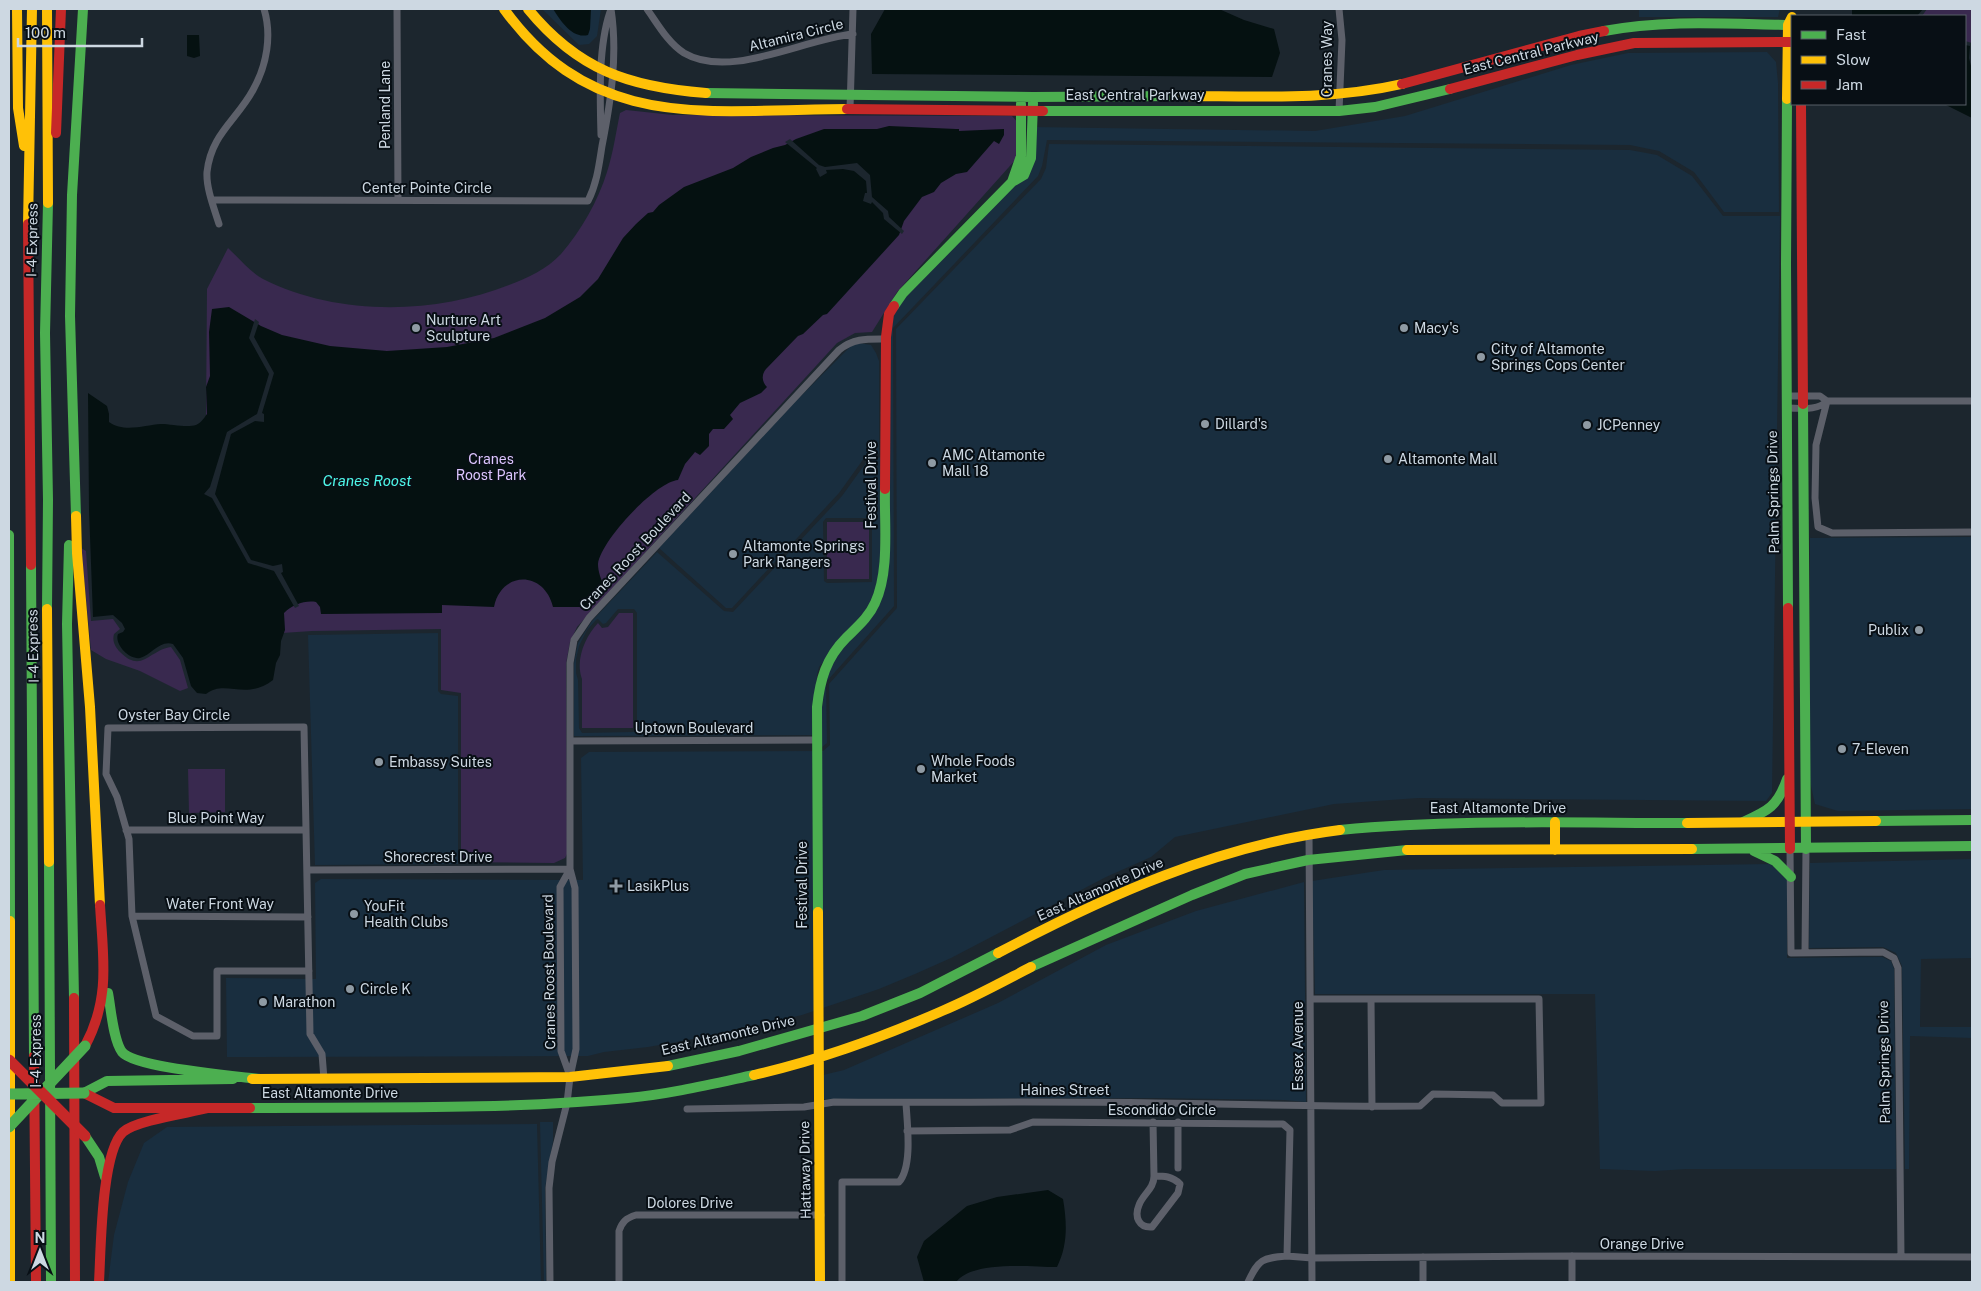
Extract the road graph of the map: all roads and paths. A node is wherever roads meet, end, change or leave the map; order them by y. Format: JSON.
{"nodes":[{"id":1,"x":17,"y":9,"type":"edge"},
{"id":2,"x":32,"y":9,"type":"edge"},
{"id":3,"x":48,"y":9,"type":"edge"},
{"id":4,"x":61,"y":9,"type":"edge"},
{"id":5,"x":83,"y":9,"type":"edge"},
{"id":6,"x":264,"y":9,"type":"edge"},
{"id":7,"x":397,"y":9,"type":"edge"},
{"id":8,"x":504,"y":9,"type":"edge"},
{"id":9,"x":528,"y":9,"type":"edge"},
{"id":10,"x":611,"y":9,"type":"edge"},
{"id":11,"x":647,"y":9,"type":"edge"},
{"id":12,"x":853,"y":9,"type":"edge"},
{"id":13,"x":1339,"y":9,"type":"edge"},
{"id":14,"x":1791,"y":21,"type":"edge"},
{"id":15,"x":853,"y":34,"type":"junction"},
{"id":16,"x":1790,"y":42,"type":"edge"},
{"id":17,"x":602,"y":70,"type":"junction"},
{"id":18,"x":613,"y":76,"type":"junction"},
{"id":19,"x":600,"y":90,"type":"junction"},
{"id":20,"x":851,"y":94,"type":"junction"},
{"id":21,"x":612,"y":95,"type":"junction"},
{"id":22,"x":1340,"y":95,"type":"junction"},
{"id":23,"x":1027,"y":97,"type":"junction"},
{"id":24,"x":1801,"y":105,"type":"edge"},
{"id":25,"x":850,"y":109,"type":"junction"},
{"id":26,"x":1027,"y":110,"type":"junction"},
{"id":27,"x":1340,"y":110,"type":"junction"},
{"id":28,"x":602,"y":149,"type":"junction"},
{"id":29,"x":28,"y":172,"type":"junction"},
{"id":30,"x":48,"y":190,"type":"junction"},
{"id":31,"x":212,"y":200,"type":"junction"},
{"id":32,"x":398,"y":200,"type":"junction"},
{"id":33,"x":219,"y":224,"type":"dead end"},
{"id":34,"x":886,"y":339,"type":"junction"},
{"id":35,"x":1787,"y":396,"type":"junction"},
{"id":36,"x":1802,"y":396,"type":"junction"},
{"id":37,"x":1827,"y":401,"type":"junction"},
{"id":38,"x":1972,"y":401,"type":"edge"},
{"id":39,"x":1787,"y":408,"type":"junction"},
{"id":40,"x":1802,"y":408,"type":"junction"},
{"id":41,"x":72,"y":418,"type":"junction"},
{"id":42,"x":1972,"y":532,"type":"edge"},
{"id":43,"x":9,"y":535,"type":"edge"},
{"id":44,"x":817,"y":740,"type":"junction"},
{"id":45,"x":570,"y":741,"type":"junction"},
{"id":46,"x":1790,"y":768,"type":"junction"},
{"id":47,"x":1972,"y":820,"type":"edge"},
{"id":48,"x":1555,"y":822,"type":"junction"},
{"id":49,"x":1743,"y":822,"type":"junction"},
{"id":50,"x":1790,"y":822,"type":"junction"},
{"id":51,"x":1805,"y":822,"type":"junction"},
{"id":52,"x":126,"y":830,"type":"junction"},
{"id":53,"x":306,"y":830,"type":"junction"},
{"id":54,"x":1309,"y":834,"type":"junction"},
{"id":55,"x":1972,"y":846,"type":"edge"},
{"id":56,"x":1750,"y":849,"type":"junction"},
{"id":57,"x":1790,"y":849,"type":"junction"},
{"id":58,"x":1806,"y":849,"type":"junction"},
{"id":59,"x":1555,"y":850,"type":"junction"},
{"id":60,"x":1308,"y":860,"type":"junction"},
{"id":61,"x":570,"y":869,"type":"junction"},
{"id":62,"x":307,"y":870,"type":"junction"},
{"id":63,"x":1791,"y":878,"type":"junction"},
{"id":64,"x":132,"y":916,"type":"junction"},
{"id":65,"x":308,"y":916,"type":"junction"},
{"id":66,"x":1805,"y":953,"type":"junction"},
{"id":67,"x":309,"y":971,"type":"junction"},
{"id":68,"x":104,"y":976,"type":"junction"},
{"id":69,"x":1310,"y":999,"type":"junction"},
{"id":70,"x":1371,"y":999,"type":"junction"},
{"id":71,"x":818,"y":1030,"type":"junction"},
{"id":72,"x":819,"y":1057,"type":"junction"},
{"id":73,"x":9,"y":1060,"type":"edge"},
{"id":74,"x":570,"y":1077,"type":"junction"},
{"id":75,"x":260,"y":1079,"type":"junction"},
{"id":76,"x":324,"y":1079,"type":"junction"},
{"id":77,"x":42,"y":1093,"type":"junction"},
{"id":78,"x":84,"y":1093,"type":"junction"},
{"id":79,"x":9,"y":1094,"type":"edge"},
{"id":80,"x":906,"y":1102,"type":"junction"},
{"id":81,"x":567,"y":1103,"type":"junction"},
{"id":82,"x":819,"y":1104,"type":"junction"},
{"id":83,"x":1310,"y":1107,"type":"junction"},
{"id":84,"x":1372,"y":1107,"type":"junction"},
{"id":85,"x":208,"y":1108,"type":"junction"},
{"id":86,"x":687,"y":1109,"type":"dead end"},
{"id":87,"x":1152,"y":1122,"type":"junction"},
{"id":88,"x":1178,"y":1122,"type":"junction"},
{"id":89,"x":9,"y":1127,"type":"edge"},
{"id":90,"x":907,"y":1131,"type":"junction"},
{"id":91,"x":1178,"y":1168,"type":"dead end"},
{"id":92,"x":1154,"y":1176,"type":"junction"},
{"id":93,"x":106,"y":1184,"type":"junction"},
{"id":94,"x":821,"y":1215,"type":"junction"},
{"id":95,"x":1287,"y":1256,"type":"junction"},
{"id":96,"x":1572,"y":1256,"type":"junction"},
{"id":97,"x":1423,"y":1257,"type":"junction"},
{"id":98,"x":1901,"y":1257,"type":"junction"},
{"id":99,"x":1972,"y":1257,"type":"edge"},
{"id":100,"x":1312,"y":1258,"type":"junction"},
{"id":101,"x":10,"y":1282,"type":"edge"},
{"id":102,"x":36,"y":1282,"type":"edge"},
{"id":103,"x":51,"y":1282,"type":"edge"},
{"id":104,"x":74,"y":1282,"type":"edge"},
{"id":105,"x":99,"y":1282,"type":"edge"},
{"id":106,"x":550,"y":1282,"type":"edge"},
{"id":107,"x":619,"y":1282,"type":"edge"},
{"id":108,"x":820,"y":1282,"type":"edge"},
{"id":109,"x":842,"y":1282,"type":"edge"},
{"id":110,"x":1248,"y":1282,"type":"edge"},
{"id":111,"x":1312,"y":1282,"type":"edge"},
{"id":112,"x":1423,"y":1282,"type":"edge"},
{"id":113,"x":1572,"y":1282,"type":"edge"}],
"edges":[{"from":1,"to":29,"type":"main road"},
{"from":2,"to":29,"type":"main road","name":"I-4 Express"},
{"from":3,"to":30,"type":"main road","name":"I-4 Express"},
{"from":4,"to":30,"type":"main road"},
{"from":5,"to":41,"type":"main road"},
{"from":6,"to":31,"type":"street"},
{"from":7,"to":32,"type":"street","name":"Penland Lane"},
{"from":8,"to":19,"type":"main road","name":"East Central Parkway"},
{"from":9,"to":17,"type":"main road","name":"East Central Parkway"},
{"from":10,"to":17,"type":"street","name":"Center Pointe Circle"},
{"from":10,"to":18,"type":"street","name":"Center Pointe Circle"},
{"from":11,"to":15,"type":"street","name":"Altamira Circle"},
{"from":12,"to":15,"type":"street","name":"Altamira Circle"},
{"from":13,"to":22,"type":"street","name":"Cranes Way"},
{"from":14,"to":16,"type":"main road","name":"Palm Springs Drive"},
{"from":14,"to":22,"type":"main road","name":"East Central Parkway"},
{"from":15,"to":20,"type":"street","name":"Altamira Circle"},
{"from":16,"to":27,"type":"main road","name":"East Central Parkway"},
{"from":16,"to":35,"type":"main road","name":"Palm Springs Drive"},
{"from":17,"to":18,"type":"main road","name":"East Central Parkway"},
{"from":17,"to":19,"type":"street","name":"Center Pointe Circle"},
{"from":18,"to":20,"type":"main road","name":"East Central Parkway"},
{"from":18,"to":21,"type":"street","name":"Center Pointe Circle"},
{"from":19,"to":21,"type":"main road","name":"East Central Parkway"},
{"from":19,"to":28,"type":"street","name":"Center Pointe Circle"},
{"from":20,"to":23,"type":"main road","name":"East Central Parkway"},
{"from":20,"to":25,"type":"street","name":"Altamira Circle"},
{"from":21,"to":25,"type":"main road","name":"East Central Parkway"},
{"from":21,"to":28,"type":"street","name":"Center Pointe Circle"},
{"from":22,"to":23,"type":"main road","name":"East Central Parkway"},
{"from":22,"to":27,"type":"street","name":"Cranes Way"},
{"from":23,"to":26,"type":"main road","name":"Festival Drive"},
{"from":24,"to":36,"type":"main road","name":"Palm Springs Drive"},
{"from":25,"to":26,"type":"main road","name":"East Central Parkway"},
{"from":26,"to":27,"type":"main road","name":"East Central Parkway"},
{"from":26,"to":34,"type":"main road","name":"Festival Drive"},
{"from":28,"to":32,"type":"street","name":"Center Pointe Circle"},
{"from":29,"to":102,"type":"main road","name":"I-4 Express"},
{"from":30,"to":103,"type":"main road","name":"I-4 Express"},
{"from":31,"to":32,"type":"street","name":"Center Pointe Circle"},
{"from":31,"to":33,"type":"street"},
{"from":34,"to":44,"type":"main road","name":"Festival Drive"},
{"from":34,"to":45,"type":"street","name":"Cranes Roost Boulevard"},
{"from":35,"to":36,"type":"street"},
{"from":35,"to":39,"type":"main road","name":"Palm Springs Drive"},
{"from":36,"to":37,"type":"street"},
{"from":36,"to":40,"type":"main road","name":"Palm Springs Drive"},
{"from":37,"to":38,"type":"street"},
{"from":37,"to":40,"type":"street"},
{"from":37,"to":42,"type":"street"},
{"from":39,"to":40,"type":"street"},
{"from":39,"to":46,"type":"main road","name":"Palm Springs Drive"},
{"from":40,"to":51,"type":"main road","name":"Palm Springs Drive"},
{"from":41,"to":68,"type":"main road"},
{"from":41,"to":104,"type":"main road"},
{"from":43,"to":101,"type":"main road"},
{"from":44,"to":45,"type":"street","name":"Uptown Boulevard"},
{"from":44,"to":71,"type":"main road","name":"Festival Drive"},
{"from":45,"to":61,"type":"street","name":"Cranes Roost Boulevard"},
{"from":46,"to":49,"type":"main road"},
{"from":46,"to":50,"type":"main road","name":"Palm Springs Drive"},
{"from":47,"to":51,"type":"main road","name":"East Altamonte Drive"},
{"from":48,"to":49,"type":"main road","name":"East Altamonte Drive"},
{"from":48,"to":54,"type":"main road","name":"East Altamonte Drive"},
{"from":48,"to":59,"type":"main road"},
{"from":49,"to":50,"type":"main road","name":"East Altamonte Drive"},
{"from":50,"to":51,"type":"main road","name":"East Altamonte Drive"},
{"from":50,"to":57,"type":"main road","name":"Palm Springs Drive"},
{"from":51,"to":58,"type":"main road","name":"Palm Springs Drive"},
{"from":52,"to":53,"type":"street","name":"Blue Point Way"},
{"from":52,"to":53,"type":"street","name":"Oyster Bay Circle"},
{"from":52,"to":64,"type":"street","name":"Oyster Bay Circle"},
{"from":53,"to":62,"type":"street","name":"Oyster Bay Circle"},
{"from":54,"to":60,"type":"street","name":"Essex Avenue"},
{"from":54,"to":71,"type":"main road","name":"East Altamonte Drive"},
{"from":55,"to":58,"type":"main road","name":"East Altamonte Drive"},
{"from":56,"to":57,"type":"main road","name":"East Altamonte Drive"},
{"from":56,"to":59,"type":"main road","name":"East Altamonte Drive"},
{"from":56,"to":63,"type":"main road"},
{"from":57,"to":58,"type":"main road","name":"East Altamonte Drive"},
{"from":57,"to":63,"type":"street","name":"Palm Springs Drive"},
{"from":58,"to":66,"type":"street","name":"Palm Springs Drive"},
{"from":59,"to":60,"type":"main road","name":"East Altamonte Drive"},
{"from":60,"to":69,"type":"street","name":"Essex Avenue"},
{"from":60,"to":72,"type":"main road","name":"East Altamonte Drive"},
{"from":61,"to":62,"type":"street","name":"Shorecrest Drive"},
{"from":61,"to":74,"type":"street","name":"Cranes Roost Boulevard"},
{"from":61,"to":74,"type":"street","name":"Cranes Roost Boulevard"},
{"from":62,"to":65,"type":"street","name":"Oyster Bay Circle"},
{"from":63,"to":66,"type":"street","name":"Palm Springs Drive"},
{"from":64,"to":65,"type":"street","name":"Water Front Way"},
{"from":64,"to":67,"type":"street","name":"Oyster Bay Circle"},
{"from":65,"to":67,"type":"street","name":"Oyster Bay Circle"},
{"from":66,"to":98,"type":"street","name":"Palm Springs Drive"},
{"from":67,"to":76,"type":"street","name":"Oyster Bay Circle"},
{"from":68,"to":75,"type":"main road"},
{"from":68,"to":77,"type":"main road","bridge":true},
{"from":69,"to":70,"type":"street"},
{"from":69,"to":83,"type":"street","name":"Essex Avenue"},
{"from":70,"to":84,"type":"street"},
{"from":70,"to":84,"type":"street","name":"Haines Street"},
{"from":71,"to":72,"type":"main road","name":"Festival Drive"},
{"from":71,"to":74,"type":"main road","name":"East Altamonte Drive"},
{"from":72,"to":81,"type":"main road","name":"East Altamonte Drive"},
{"from":72,"to":82,"type":"main road","name":"Hattaway Drive"},
{"from":73,"to":77,"type":"main road","bridge":true},
{"from":74,"to":76,"type":"main road","name":"East Altamonte Drive"},
{"from":74,"to":81,"type":"street","name":"Cranes Roost Boulevard"},
{"from":75,"to":76,"type":"main road","name":"East Altamonte Drive"},
{"from":75,"to":78,"type":"main road"},
{"from":77,"to":78,"type":"main road","bridge":true},
{"from":77,"to":79,"type":"main road","bridge":true},
{"from":77,"to":89,"type":"main road","bridge":true},
{"from":77,"to":93,"type":"main road","bridge":true},
{"from":78,"to":85,"type":"main road"},
{"from":80,"to":82,"type":"street","name":"Haines Street"},
{"from":80,"to":83,"type":"street","name":"Haines Street"},
{"from":80,"to":90,"type":"street"},
{"from":81,"to":85,"type":"main road","name":"East Altamonte Drive"},
{"from":81,"to":106,"type":"street","name":"Cranes Roost Boulevard"},
{"from":82,"to":86,"type":"street","name":"Haines Street"},
{"from":82,"to":94,"type":"main road","name":"Hattaway Drive"},
{"from":83,"to":84,"type":"street","name":"Haines Street"},
{"from":83,"to":100,"type":"street","name":"Essex Avenue"},
{"from":85,"to":93,"type":"main road"},
{"from":87,"to":88,"type":"street","name":"Escondido Circle"},
{"from":87,"to":90,"type":"street","name":"Escondido Circle"},
{"from":87,"to":92,"type":"street"},
{"from":88,"to":91,"type":"street"},
{"from":88,"to":95,"type":"street","name":"Escondido Circle"},
{"from":90,"to":109,"type":"street"},
{"from":92,"to":92,"type":"street"},
{"from":93,"to":105,"type":"main road"},
{"from":94,"to":107,"type":"street","name":"Dolores Drive"},
{"from":94,"to":108,"type":"main road","name":"Hattaway Drive"},
{"from":95,"to":100,"type":"street"},
{"from":95,"to":110,"type":"street"},
{"from":96,"to":97,"type":"street","name":"Orange Drive"},
{"from":96,"to":98,"type":"street","name":"Orange Drive"},
{"from":96,"to":113,"type":"street"},
{"from":97,"to":100,"type":"street","name":"Orange Drive"},
{"from":97,"to":112,"type":"street"},
{"from":98,"to":99,"type":"street","name":"Orange Drive"},
{"from":100,"to":111,"type":"street","name":"Essex Avenue"}]}
